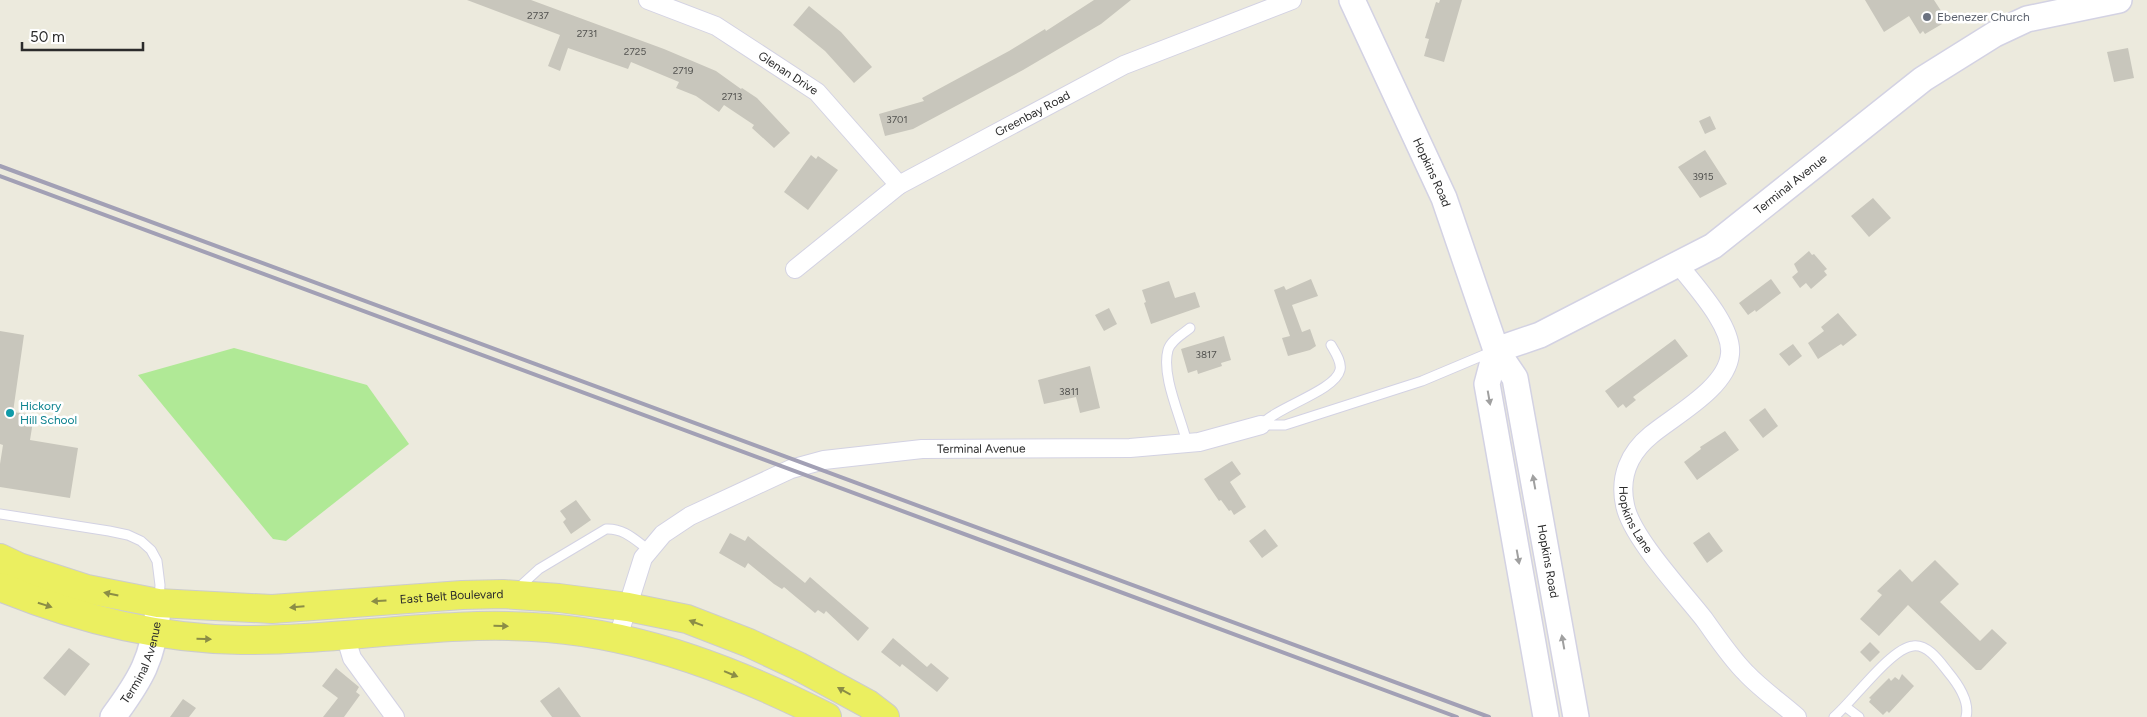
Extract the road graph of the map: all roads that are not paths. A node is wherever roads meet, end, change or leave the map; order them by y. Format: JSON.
{"nodes":[{"id":1,"x":648,"y":0,"type":"edge"},
{"id":2,"x":1292,"y":0,"type":"edge"},
{"id":3,"x":1352,"y":0,"type":"edge"},
{"id":4,"x":2119,"y":0,"type":"edge"},
{"id":5,"x":899,"y":185,"type":"junction"},
{"id":6,"x":1678,"y":264,"type":"junction"},
{"id":7,"x":795,"y":268,"type":"dead end"},
{"id":8,"x":1190,"y":328,"type":"dead end"},
{"id":9,"x":1331,"y":345,"type":"dead end"},
{"id":10,"x":1496,"y":350,"type":"junction"},
{"id":11,"x":1261,"y":426,"type":"junction"},
{"id":12,"x":1187,"y":443,"type":"junction"},
{"id":13,"x":0,"y":514,"type":"edge"},
{"id":14,"x":649,"y":550,"type":"junction"},
{"id":15,"x":0,"y":558,"type":"edge"},
{"id":16,"x":0,"y":587,"type":"edge"},
{"id":17,"x":512,"y":595,"type":"junction"},
{"id":18,"x":158,"y":603,"type":"junction"},
{"id":19,"x":628,"y":607,"type":"junction"},
{"id":20,"x":156,"y":632,"type":"junction"},
{"id":21,"x":345,"y":635,"type":"junction"},
{"id":22,"x":618,"y":637,"type":"junction"},
{"id":23,"x":1846,"y":707,"type":"junction"},
{"id":24,"x":113,"y":717,"type":"edge"},
{"id":25,"x":395,"y":717,"type":"edge"},
{"id":26,"x":827,"y":717,"type":"edge"},
{"id":27,"x":885,"y":717,"type":"edge"},
{"id":28,"x":1546,"y":717,"type":"edge"},
{"id":29,"x":1576,"y":717,"type":"edge"},
{"id":30,"x":1797,"y":717,"type":"edge"},
{"id":31,"x":1834,"y":717,"type":"edge"},
{"id":32,"x":1859,"y":717,"type":"edge"},
{"id":33,"x":1966,"y":717,"type":"edge"}],
"edges":[{"from":1,"to":5,"type":"street","name":"Glenan Drive"},
{"from":2,"to":5,"type":"street","name":"Greenbay Road"},
{"from":3,"to":10,"type":"main road","name":"Hopkins Road"},
{"from":4,"to":6,"type":"main road","name":"Terminal Avenue"},
{"from":5,"to":7,"type":"street","name":"Greenbay Road"},
{"from":6,"to":10,"type":"main road","name":"Terminal Avenue"},
{"from":6,"to":30,"type":"street","name":"Hopkins Lane"},
{"from":8,"to":12,"type":"lane"},
{"from":9,"to":11,"type":"lane"},
{"from":10,"to":11,"type":"lane","name":"Terminal Avenue"},
{"from":10,"to":28,"type":"main road","one_way":true},
{"from":29,"to":10,"type":"main road","name":"Hopkins Road","one_way":true},
{"from":11,"to":12,"type":"street","name":"Terminal Avenue"},
{"from":12,"to":14,"type":"street","name":"Terminal Avenue"},
{"from":13,"to":18,"type":"lane"},
{"from":14,"to":17,"type":"lane"},
{"from":14,"to":19,"type":"street","name":"Terminal Avenue"},
{"from":18,"to":15,"type":"main road","name":"East Belt Boulevard","one_way":true},
{"from":16,"to":20,"type":"main road","one_way":true},
{"from":17,"to":18,"type":"main road","name":"East Belt Boulevard","one_way":true},
{"from":17,"to":19,"type":"main road","name":"East Belt Boulevard"},
{"from":18,"to":20,"type":"main road","name":"Terminal Avenue"},
{"from":19,"to":22,"type":"street","name":"Terminal Avenue"},
{"from":27,"to":19,"type":"main road","name":"East Belt Boulevard","one_way":true},
{"from":20,"to":21,"type":"main road","one_way":true},
{"from":20,"to":24,"type":"main road","name":"Terminal Avenue"},
{"from":21,"to":22,"type":"main road","one_way":true},
{"from":21,"to":25,"type":"street"},
{"from":22,"to":26,"type":"main road","one_way":true},
{"from":23,"to":31,"type":"lane"},
{"from":23,"to":32,"type":"lane"},
{"from":23,"to":33,"type":"lane"}]}
